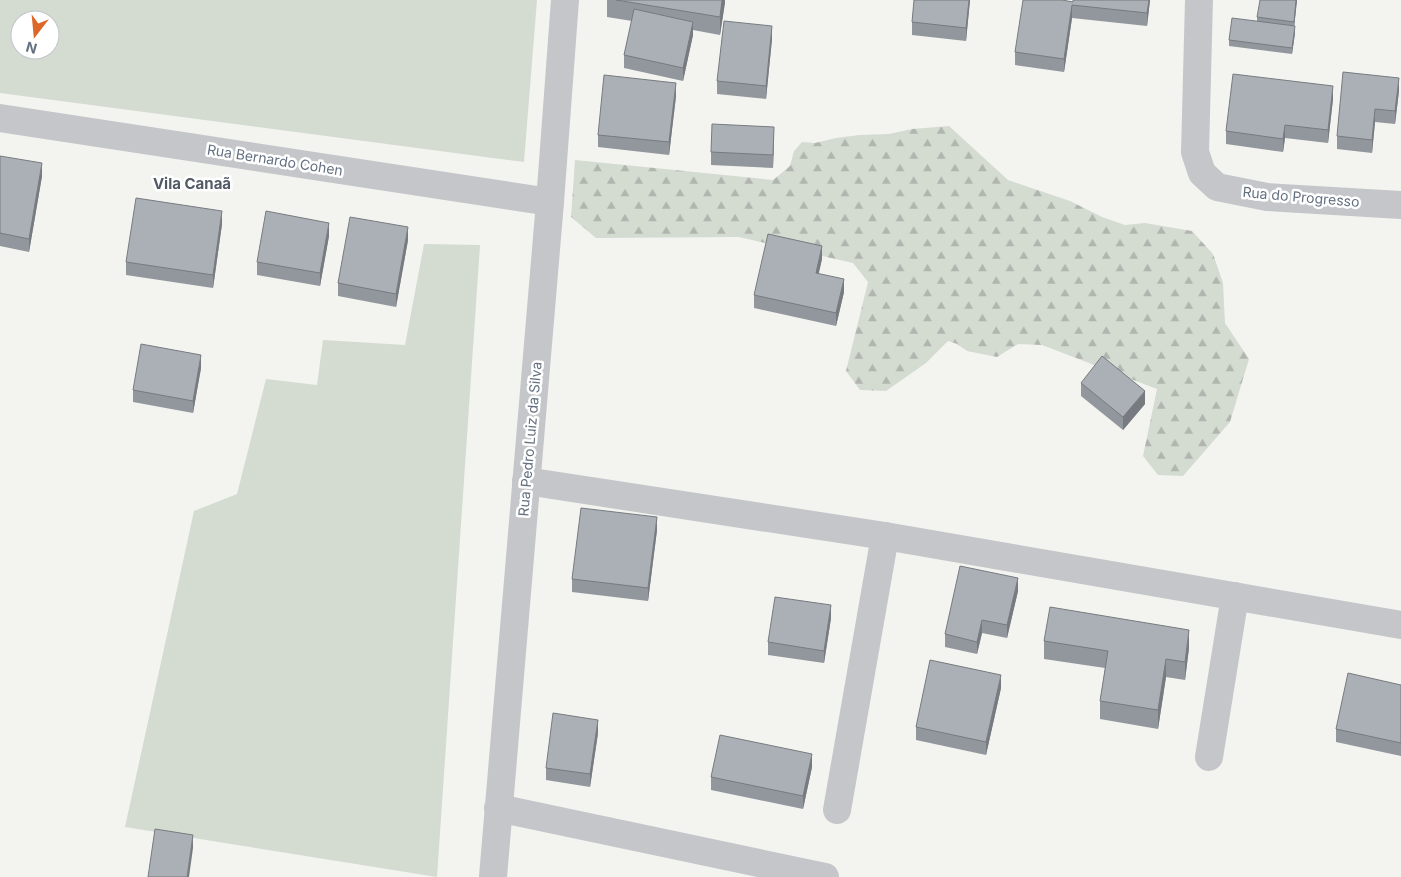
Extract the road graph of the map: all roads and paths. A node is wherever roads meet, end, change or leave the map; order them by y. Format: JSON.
{"nodes":[{"id":1,"x":565,"y":0,"type":"edge"},
{"id":2,"x":1199,"y":0,"type":"edge"},
{"id":3,"x":0,"y":118,"type":"edge"},
{"id":4,"x":550,"y":202,"type":"junction"},
{"id":5,"x":1401,"y":205,"type":"edge"},
{"id":6,"x":526,"y":481,"type":"junction"},
{"id":7,"x":885,"y":536,"type":"junction"},
{"id":8,"x":1235,"y":596,"type":"junction"},
{"id":9,"x":1401,"y":624,"type":"edge"},
{"id":10,"x":1209,"y":757,"type":"dead end"},
{"id":11,"x":498,"y":808,"type":"junction"},
{"id":12,"x":837,"y":810,"type":"dead end"},
{"id":13,"x":492,"y":877,"type":"edge"},
{"id":14,"x":825,"y":877,"type":"edge"}],
"edges":[{"from":1,"to":4,"type":"street","name":"Rua Pedro Luiz da Silva"},
{"from":2,"to":5,"type":"street","name":"Rua do Progresso"},
{"from":3,"to":4,"type":"street","name":"Rua Bernardo Cohen"},
{"from":4,"to":6,"type":"street","name":"Rua Pedro Luiz da Silva"},
{"from":6,"to":7,"type":"street"},
{"from":6,"to":11,"type":"street","name":"Rua Pedro Luiz da Silva"},
{"from":7,"to":8,"type":"street"},
{"from":7,"to":12,"type":"street"},
{"from":8,"to":9,"type":"street"},
{"from":8,"to":10,"type":"street"},
{"from":11,"to":13,"type":"street","name":"Rua Pedro Luiz da Silva"},
{"from":11,"to":14,"type":"street"}]}
